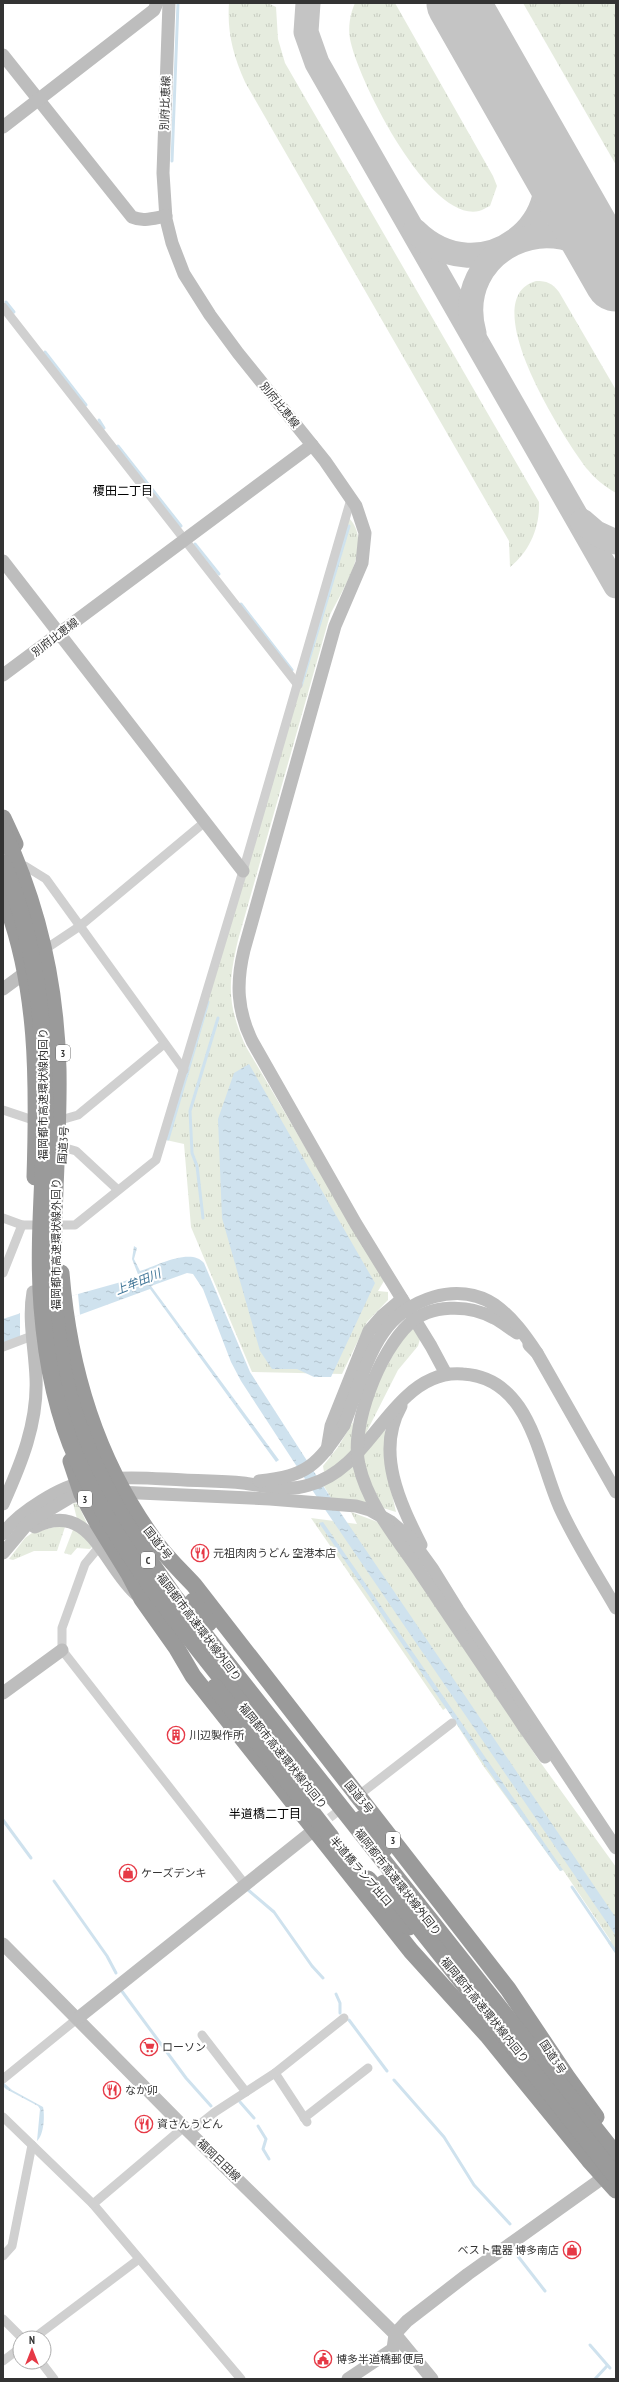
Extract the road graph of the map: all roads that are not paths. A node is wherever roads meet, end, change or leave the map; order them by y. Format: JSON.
{"nodes":[{"id":1,"x":157,"y":3,"type":"edge"},
{"id":2,"x":170,"y":3,"type":"edge"},
{"id":3,"x":3,"y":55,"type":"edge"},
{"id":4,"x":39,"y":99,"type":"junction"},
{"id":5,"x":3,"y":127,"type":"edge"},
{"id":6,"x":166,"y":216,"type":"junction"},
{"id":7,"x":3,"y":307,"type":"edge"},
{"id":8,"x":312,"y":445,"type":"junction"},
{"id":9,"x":352,"y":500,"type":"junction"},
{"id":10,"x":184,"y":540,"type":"junction"},
{"id":11,"x":3,"y":561,"type":"edge"},
{"id":12,"x":58,"y":634,"type":"junction"},
{"id":13,"x":3,"y":675,"type":"edge"},
{"id":14,"x":298,"y":685,"type":"junction"},
{"id":15,"x":3,"y":818,"type":"edge"},
{"id":16,"x":206,"y":821,"type":"junction"},
{"id":17,"x":3,"y":831,"type":"edge"},
{"id":18,"x":3,"y":863,"type":"edge"},
{"id":19,"x":25,"y":866,"type":"junction"},
{"id":20,"x":243,"y":871,"type":"junction"},
{"id":21,"x":3,"y":895,"type":"edge"},
{"id":22,"x":80,"y":926,"type":"junction"},
{"id":23,"x":50,"y":946,"type":"junction"},
{"id":24,"x":26,"y":972,"type":"junction"},
{"id":25,"x":3,"y":989,"type":"edge"},
{"id":26,"x":164,"y":1044,"type":"junction"},
{"id":27,"x":184,"y":1070,"type":"junction"},
{"id":28,"x":3,"y":1110,"type":"edge"},
{"id":29,"x":64,"y":1119,"type":"junction"},
{"id":30,"x":36,"y":1121,"type":"junction"},
{"id":31,"x":62,"y":1147,"type":"junction"},
{"id":32,"x":118,"y":1190,"type":"junction"},
{"id":33,"x":3,"y":1218,"type":"edge"},
{"id":34,"x":28,"y":1225,"type":"junction"},
{"id":35,"x":61,"y":1225,"type":"junction"},
{"id":36,"x":3,"y":1273,"type":"edge"},
{"id":37,"x":402,"y":1299,"type":"junction"},
{"id":38,"x":34,"y":1334,"type":"junction"},
{"id":39,"x":3,"y":1347,"type":"edge"},
{"id":40,"x":537,"y":1353,"type":"junction"},
{"id":41,"x":446,"y":1374,"type":"junction"},
{"id":42,"x":407,"y":1396,"type":"junction"},
{"id":43,"x":327,"y":1450,"type":"junction"},
{"id":44,"x":246,"y":1484,"type":"junction"},
{"id":45,"x":119,"y":1485,"type":"junction"},
{"id":46,"x":81,"y":1488,"type":"junction"},
{"id":47,"x":616,"y":1492,"type":"edge"},
{"id":48,"x":3,"y":1504,"type":"edge"},
{"id":49,"x":29,"y":1522,"type":"junction"},
{"id":50,"x":3,"y":1534,"type":"edge"},
{"id":51,"x":157,"y":1545,"type":"junction"},
{"id":52,"x":99,"y":1546,"type":"junction"},
{"id":53,"x":3,"y":1553,"type":"edge"},
{"id":54,"x":432,"y":1568,"type":"junction"},
{"id":55,"x":142,"y":1599,"type":"junction"},
{"id":56,"x":169,"y":1600,"type":"junction"},
{"id":57,"x":616,"y":1608,"type":"edge"},
{"id":58,"x":176,"y":1647,"type":"junction"},
{"id":59,"x":62,"y":1650,"type":"junction"},
{"id":60,"x":215,"y":1660,"type":"junction"},
{"id":61,"x":3,"y":1693,"type":"edge"},
{"id":62,"x":452,"y":1723,"type":"dead end"},
{"id":63,"x":359,"y":1795,"type":"junction"},
{"id":64,"x":584,"y":1802,"type":"junction"},
{"id":65,"x":314,"y":1830,"type":"junction"},
{"id":66,"x":616,"y":1848,"type":"edge"},
{"id":67,"x":244,"y":1883,"type":"junction"},
{"id":68,"x":3,"y":1944,"type":"edge"},
{"id":69,"x":78,"y":2018,"type":"junction"},
{"id":70,"x":344,"y":2018,"type":"dead end"},
{"id":71,"x":202,"y":2035,"type":"dead end"},
{"id":72,"x":368,"y":2068,"type":"dead end"},
{"id":73,"x":275,"y":2073,"type":"junction"},
{"id":74,"x":539,"y":2077,"type":"junction"},
{"id":75,"x":3,"y":2079,"type":"edge"},
{"id":76,"x":246,"y":2092,"type":"junction"},
{"id":77,"x":3,"y":2117,"type":"edge"},
{"id":78,"x":187,"y":2130,"type":"junction"},
{"id":79,"x":616,"y":2144,"type":"edge"},
{"id":80,"x":32,"y":2145,"type":"junction"},
{"id":81,"x":616,"y":2155,"type":"edge"},
{"id":82,"x":613,"y":2178,"type":"edge"},
{"id":83,"x":93,"y":2204,"type":"junction"},
{"id":84,"x":3,"y":2256,"type":"edge"},
{"id":85,"x":139,"y":2259,"type":"junction"},
{"id":86,"x":3,"y":2319,"type":"edge"},
{"id":87,"x":14,"y":2330,"type":"edge"},
{"id":88,"x":45,"y":2330,"type":"edge"},
{"id":89,"x":395,"y":2334,"type":"junction"},
{"id":90,"x":12,"y":2354,"type":"edge"},
{"id":91,"x":3,"y":2360,"type":"edge"},
{"id":92,"x":47,"y":2370,"type":"edge"},
{"id":93,"x":54,"y":2379,"type":"edge"},
{"id":94,"x":241,"y":2379,"type":"edge"},
{"id":95,"x":348,"y":2379,"type":"edge"},
{"id":96,"x":432,"y":2379,"type":"edge"}],
"edges":[{"from":1,"to":4,"type":"street"},
{"from":2,"to":6,"type":"street","name":"別府比恵線"},
{"from":3,"to":4,"type":"street"},
{"from":4,"to":5,"type":"street"},
{"from":4,"to":6,"type":"street"},
{"from":6,"to":8,"type":"street","name":"別府比恵線"},
{"from":7,"to":10,"type":"street"},
{"from":8,"to":9,"type":"street"},
{"from":8,"to":10,"type":"street","name":"別府比恵線"},
{"from":9,"to":14,"type":"street"},
{"from":9,"to":37,"type":"street"},
{"from":10,"to":12,"type":"street","name":"別府比恵線"},
{"from":10,"to":14,"type":"street"},
{"from":11,"to":12,"type":"street"},
{"from":12,"to":13,"type":"street","name":"別府比恵線"},
{"from":12,"to":16,"type":"street"},
{"from":14,"to":20,"type":"street"},
{"from":15,"to":19,"type":"highway","name":"国道3号","number":"3"},
{"from":16,"to":20,"type":"street"},
{"from":16,"to":22,"type":"street"},
{"from":17,"to":56,"type":"highway","name":"福岡都市高速環状線外回り","number":"C","bridge":true},
{"from":18,"to":56,"type":"highway","name":"福岡都市高速環状線内回り","number":"C","bridge":true},
{"from":19,"to":22,"type":"street"},
{"from":19,"to":23,"type":"highway","name":"国道3号","number":"3"},
{"from":20,"to":27,"type":"street"},
{"from":21,"to":24,"type":"highway","number":"3"},
{"from":22,"to":23,"type":"street"},
{"from":22,"to":26,"type":"street"},
{"from":23,"to":29,"type":"highway","name":"国道3号","number":"3"},
{"from":24,"to":25,"type":"street"},
{"from":24,"to":30,"type":"highway","number":"3"},
{"from":26,"to":27,"type":"street"},
{"from":26,"to":29,"type":"street"},
{"from":27,"to":32,"type":"street"},
{"from":28,"to":30,"type":"street"},
{"from":29,"to":31,"type":"highway","name":"国道3号","number":"3"},
{"from":30,"to":34,"type":"highway","number":"3"},
{"from":31,"to":32,"type":"street"},
{"from":31,"to":35,"type":"highway","name":"国道3号","number":"3"},
{"from":32,"to":35,"type":"street"},
{"from":33,"to":34,"type":"street"},
{"from":34,"to":36,"type":"street"},
{"from":34,"to":38,"type":"highway","number":"3"},
{"from":35,"to":45,"type":"highway","name":"国道3号","number":"3"},
{"from":37,"to":41,"type":"street"},
{"from":37,"to":43,"type":"street"},
{"from":38,"to":39,"type":"street"},
{"from":38,"to":46,"type":"highway","number":"3"},
{"from":38,"to":48,"type":"street"},
{"from":40,"to":43,"type":"street","bridge":true},
{"from":40,"to":47,"type":"street"},
{"from":40,"to":64,"type":"street","bridge":true},
{"from":41,"to":42,"type":"street"},
{"from":41,"to":57,"type":"street"},
{"from":42,"to":44,"type":"street"},
{"from":42,"to":54,"type":"street"},
{"from":43,"to":44,"type":"street"},
{"from":44,"to":45,"type":"street"},
{"from":45,"to":46,"type":"street"},
{"from":45,"to":51,"type":"highway","name":"国道3号","number":"3"},
{"from":45,"to":54,"type":"street"},
{"from":46,"to":49,"type":"street"},
{"from":46,"to":50,"type":"street"},
{"from":46,"to":55,"type":"highway","number":"3"},
{"from":49,"to":52,"type":"street"},
{"from":49,"to":53,"type":"street"},
{"from":51,"to":63,"type":"highway","name":"国道3号","number":"3"},
{"from":51,"to":81,"type":"highway","bridge":true},
{"from":52,"to":55,"type":"street"},
{"from":52,"to":59,"type":"street"},
{"from":54,"to":64,"type":"street"},
{"from":55,"to":58,"type":"highway","number":"3"},
{"from":56,"to":60,"type":"highway","name":"福岡都市高速環状線外回り","number":"C","bridge":true},
{"from":58,"to":65,"type":"highway","number":"3"},
{"from":58,"to":74,"type":"highway","name":"半道橋ランプ出口","bridge":true},
{"from":59,"to":61,"type":"street"},
{"from":59,"to":67,"type":"street"},
{"from":60,"to":74,"type":"highway","name":"福岡都市高速環状線内回り","number":"C","bridge":true},
{"from":60,"to":81,"type":"highway","name":"福岡都市高速環状線外回り","number":"C","bridge":true},
{"from":62,"to":63,"type":"street"},
{"from":63,"to":79,"type":"highway","name":"国道3号","number":"3"},
{"from":64,"to":66,"type":"street"},
{"from":65,"to":67,"type":"street"},
{"from":65,"to":82,"type":"highway","number":"3"},
{"from":67,"to":69,"type":"street"},
{"from":68,"to":69,"type":"street","name":"福岡日田線"},
{"from":69,"to":75,"type":"street"},
{"from":69,"to":78,"type":"street","name":"福岡日田線"},
{"from":70,"to":73,"type":"street"},
{"from":71,"to":76,"type":"street"},
{"from":72,"to":73,"type":"street"},
{"from":73,"to":76,"type":"street"},
{"from":74,"to":82,"type":"highway","name":"福岡都市高速環状線内回り","number":"C","bridge":true},
{"from":76,"to":78,"type":"street"},
{"from":77,"to":80,"type":"street"},
{"from":78,"to":83,"type":"street"},
{"from":78,"to":89,"type":"street","name":"福岡日田線"},
{"from":80,"to":83,"type":"street"},
{"from":80,"to":84,"type":"street"},
{"from":82,"to":89,"type":"street"},
{"from":83,"to":85,"type":"street"},
{"from":85,"to":88,"type":"street"},
{"from":85,"to":94,"type":"street"},
{"from":86,"to":87,"type":"street"},
{"from":89,"to":95,"type":"street"},
{"from":89,"to":96,"type":"street","name":"福岡日田線"},
{"from":90,"to":91,"type":"street"},
{"from":92,"to":93,"type":"street"}]}
